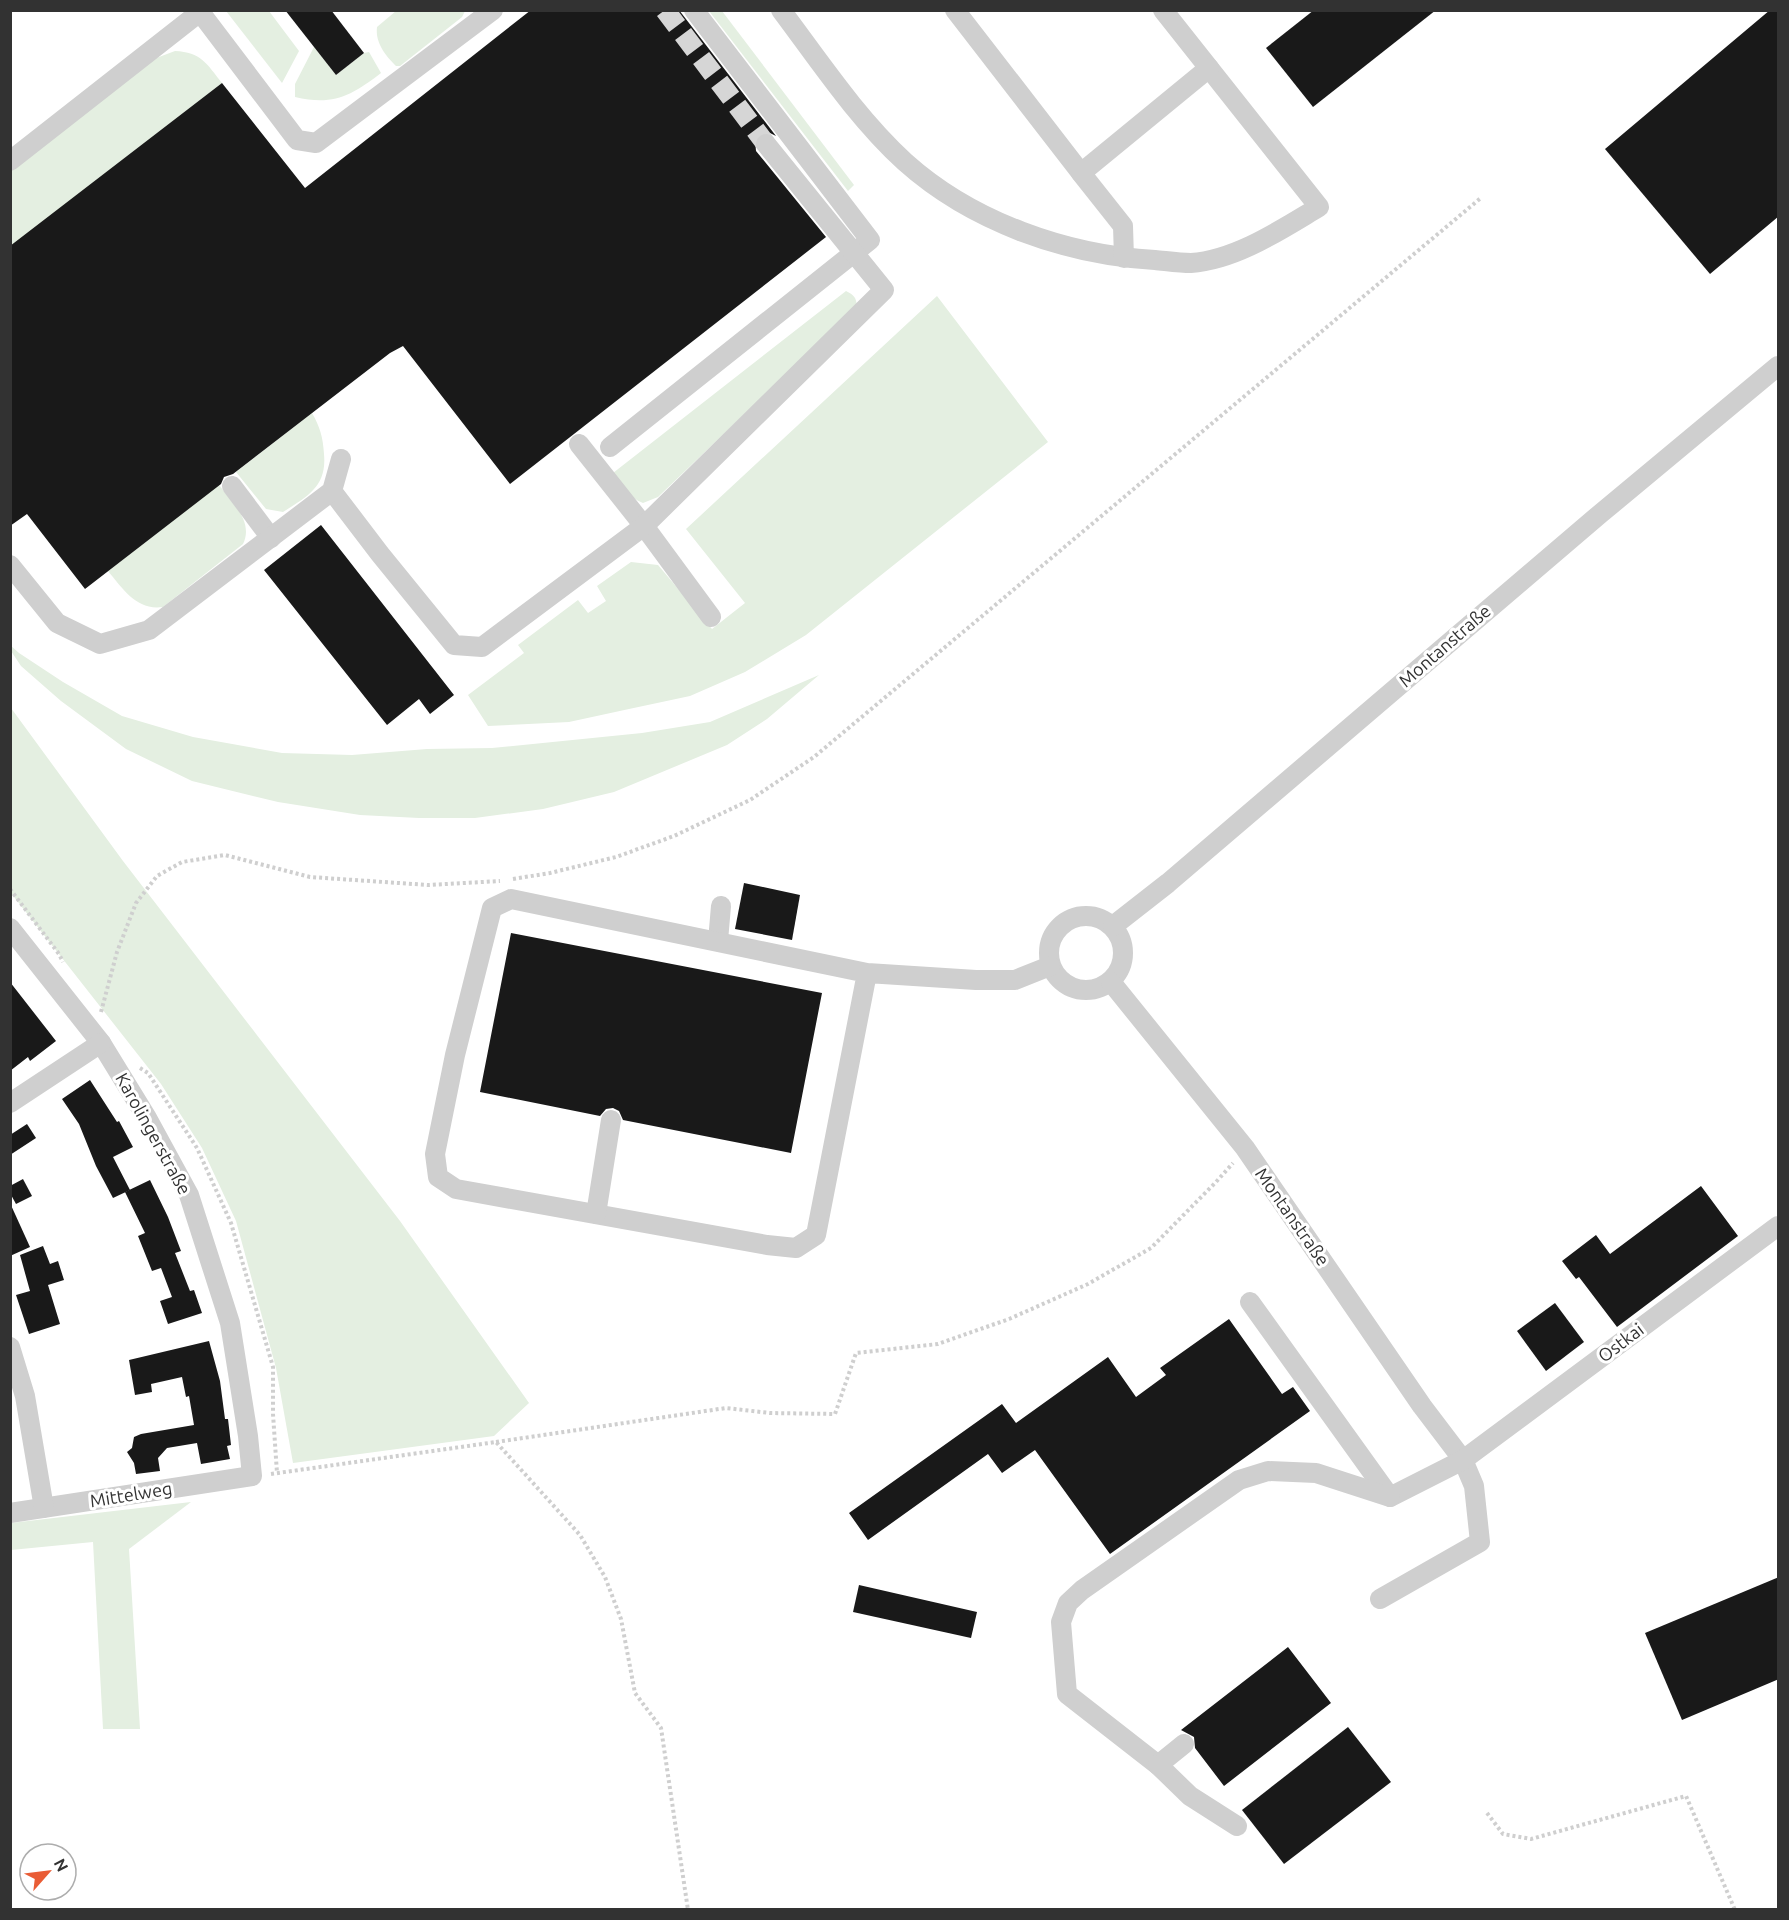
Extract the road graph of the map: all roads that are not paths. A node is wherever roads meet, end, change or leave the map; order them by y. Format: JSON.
{"nodes":[{"id":1,"x":493,"y":10,"type":"edge"},
{"id":2,"x":694,"y":10,"type":"edge"},
{"id":3,"x":781,"y":10,"type":"edge"},
{"id":4,"x":955,"y":10,"type":"edge"},
{"id":5,"x":1163,"y":10,"type":"edge"},
{"id":6,"x":191,"y":14,"type":"edge"},
{"id":7,"x":1209,"y":68,"type":"junction"},
{"id":8,"x":766,"y":144,"type":"tunnel mouth"},
{"id":9,"x":10,"y":161,"type":"edge"},
{"id":10,"x":1081,"y":173,"type":"junction"},
{"id":11,"x":854,"y":253,"type":"junction"},
{"id":12,"x":1124,"y":258,"type":"junction"},
{"id":13,"x":1779,"y":366,"type":"edge"},
{"id":14,"x":579,"y":444,"type":"dead end"},
{"id":15,"x":610,"y":447,"type":"dead end"},
{"id":16,"x":341,"y":459,"type":"dead end"},
{"id":17,"x":232,"y":486,"type":"dead end"},
{"id":18,"x":332,"y":491,"type":"junction"},
{"id":19,"x":644,"y":526,"type":"junction"},
{"id":20,"x":271,"y":538,"type":"junction"},
{"id":21,"x":10,"y":565,"type":"edge"},
{"id":22,"x":711,"y":617,"type":"dead end"},
{"id":23,"x":722,"y":906,"type":"dead end"},
{"id":24,"x":1113,"y":926,"type":"junction"},
{"id":25,"x":10,"y":928,"type":"edge"},
{"id":26,"x":718,"y":941,"type":"junction"},
{"id":27,"x":1050,"y":966,"type":"junction"},
{"id":28,"x":867,"y":973,"type":"junction"},
{"id":29,"x":1111,"y":981,"type":"junction"},
{"id":30,"x":101,"y":1043,"type":"junction"},
{"id":31,"x":10,"y":1103,"type":"edge"},
{"id":32,"x":611,"y":1120,"type":"dead end"},
{"id":33,"x":596,"y":1214,"type":"junction"},
{"id":34,"x":1779,"y":1226,"type":"edge"},
{"id":35,"x":1250,"y":1302,"type":"dead end"},
{"id":36,"x":10,"y":1347,"type":"edge"},
{"id":37,"x":1463,"y":1461,"type":"junction"},
{"id":38,"x":252,"y":1476,"type":"joint"},
{"id":39,"x":1390,"y":1497,"type":"junction"},
{"id":40,"x":44,"y":1508,"type":"junction"},
{"id":41,"x":10,"y":1513,"type":"edge"},
{"id":42,"x":1380,"y":1599,"type":"dead end"},
{"id":43,"x":1184,"y":1744,"type":"dead end"},
{"id":44,"x":1158,"y":1765,"type":"junction"},
{"id":45,"x":1237,"y":1826,"type":"dead end"}],
"edges":[{"from":1,"to":6,"type":"street"},
{"from":2,"to":11,"type":"street"},
{"from":3,"to":12,"type":"street"},
{"from":4,"to":10,"type":"street"},
{"from":5,"to":7,"type":"street"},
{"from":6,"to":9,"type":"street"},
{"from":7,"to":10,"type":"street"},
{"from":7,"to":12,"type":"street"},
{"from":8,"to":11,"type":"street"},
{"from":10,"to":12,"type":"street"},
{"from":11,"to":15,"type":"street"},
{"from":11,"to":19,"type":"street"},
{"from":13,"to":24,"type":"street","name":"Montanstraße"},
{"from":14,"to":19,"type":"street"},
{"from":16,"to":18,"type":"street"},
{"from":17,"to":20,"type":"street"},
{"from":18,"to":19,"type":"street"},
{"from":18,"to":20,"type":"street"},
{"from":19,"to":22,"type":"street"},
{"from":20,"to":21,"type":"street"},
{"from":23,"to":26,"type":"street"},
{"from":24,"to":27,"type":"street"},
{"from":24,"to":29,"type":"street"},
{"from":25,"to":30,"type":"street","name":"Karolingerstraße"},
{"from":26,"to":28,"type":"street"},
{"from":26,"to":33,"type":"street"},
{"from":27,"to":28,"type":"street"},
{"from":27,"to":29,"type":"street"},
{"from":28,"to":33,"type":"street"},
{"from":29,"to":37,"type":"street","name":"Montanstraße"},
{"from":30,"to":31,"type":"street"},
{"from":30,"to":38,"type":"street","name":"Karolingerstraße"},
{"from":32,"to":33,"type":"street"},
{"from":34,"to":37,"type":"street","name":"Ostkai"},
{"from":35,"to":39,"type":"street"},
{"from":36,"to":40,"type":"street"},
{"from":37,"to":39,"type":"street","name":"Ostkai"},
{"from":37,"to":42,"type":"street","name":"Montanstraße"},
{"from":38,"to":40,"type":"street","name":"Mittelweg"},
{"from":39,"to":44,"type":"street"},
{"from":40,"to":41,"type":"street","name":"Mittelweg"},
{"from":43,"to":44,"type":"street"},
{"from":44,"to":45,"type":"street"}]}
